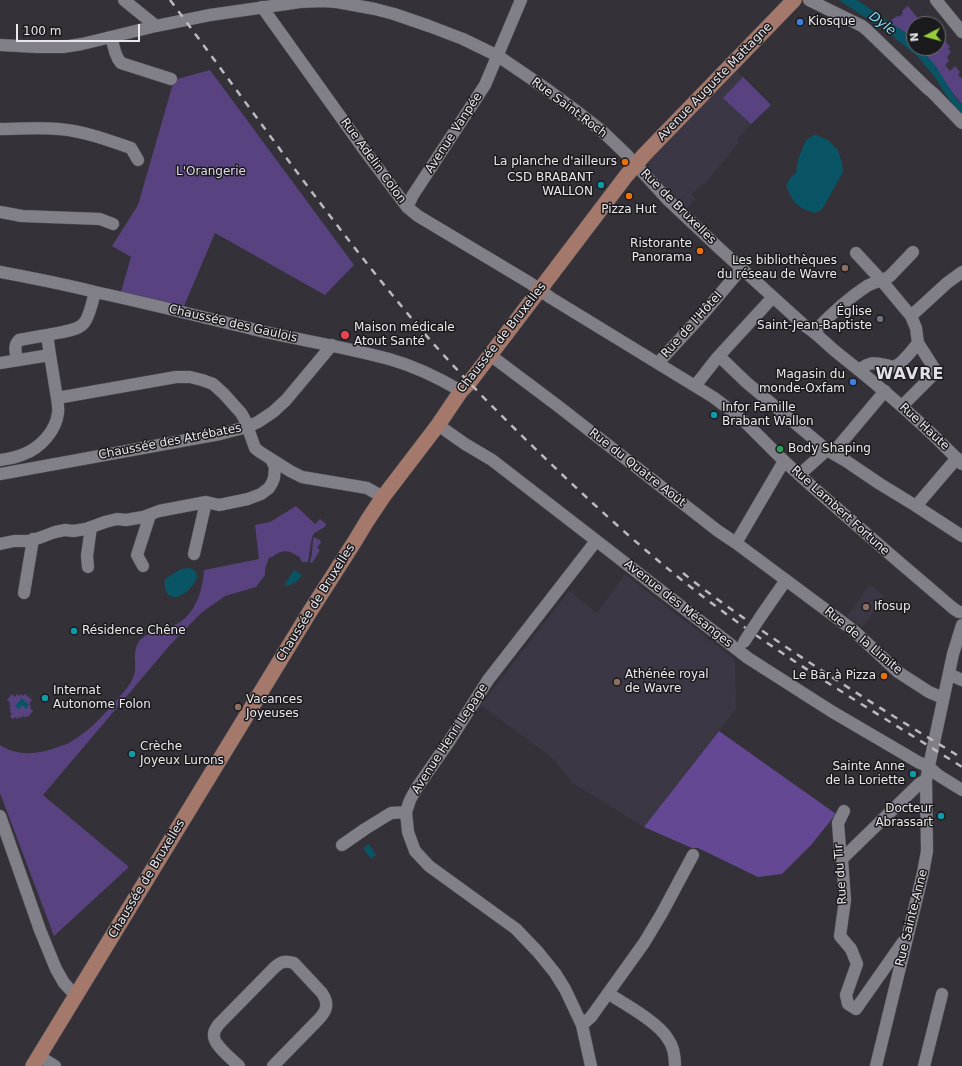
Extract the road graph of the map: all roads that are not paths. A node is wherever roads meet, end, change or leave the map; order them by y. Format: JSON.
{"nodes":[{"id":1,"x":124,"y":0,"type":"edge"},
{"id":2,"x":322,"y":0,"type":"edge"},
{"id":3,"x":521,"y":0,"type":"edge"},
{"id":4,"x":794,"y":0,"type":"edge"},
{"id":5,"x":809,"y":0,"type":"edge"},
{"id":6,"x":936,"y":0,"type":"edge"},
{"id":7,"x":262,"y":7,"type":"junction"},
{"id":8,"x":156,"y":26,"type":"junction"},
{"id":9,"x":962,"y":32,"type":"edge"},
{"id":10,"x":112,"y":37,"type":"junction"},
{"id":11,"x":0,"y":45,"type":"edge"},
{"id":12,"x":498,"y":56,"type":"junction"},
{"id":13,"x":171,"y":79,"type":"dead end"},
{"id":14,"x":962,"y":123,"type":"edge"},
{"id":15,"x":0,"y":129,"type":"edge"},
{"id":16,"x":138,"y":160,"type":"dead end"},
{"id":17,"x":636,"y":165,"type":"junction"},
{"id":18,"x":407,"y":207,"type":"junction"},
{"id":19,"x":0,"y":212,"type":"edge"},
{"id":20,"x":112,"y":224,"type":"dead end"},
{"id":21,"x":913,"y":252,"type":"dead end"},
{"id":22,"x":856,"y":253,"type":"dead end"},
{"id":23,"x":742,"y":268,"type":"junction"},
{"id":24,"x":0,"y":272,"type":"edge"},
{"id":25,"x":962,"y":272,"type":"edge"},
{"id":26,"x":881,"y":280,"type":"junction"},
{"id":27,"x":539,"y":290,"type":"junction"},
{"id":28,"x":95,"y":292,"type":"junction"},
{"id":29,"x":773,"y":297,"type":"junction"},
{"id":30,"x":911,"y":316,"type":"junction"},
{"id":31,"x":814,"y":332,"type":"junction"},
{"id":32,"x":47,"y":334,"type":"junction"},
{"id":33,"x":918,"y":343,"type":"junction"},
{"id":34,"x":332,"y":345,"type":"junction"},
{"id":35,"x":50,"y":355,"type":"junction"},
{"id":36,"x":490,"y":355,"type":"junction"},
{"id":37,"x":719,"y":356,"type":"junction"},
{"id":38,"x":17,"y":360,"type":"junction"},
{"id":39,"x":0,"y":363,"type":"edge"},
{"id":40,"x":658,"y":363,"type":"junction"},
{"id":41,"x":859,"y":370,"type":"junction"},
{"id":42,"x":695,"y":386,"type":"junction"},
{"id":43,"x":461,"y":391,"type":"junction"},
{"id":44,"x":885,"y":391,"type":"junction"},
{"id":45,"x":57,"y":398,"type":"junction"},
{"id":46,"x":902,"y":406,"type":"junction"},
{"id":47,"x":438,"y":425,"type":"junction"},
{"id":48,"x":247,"y":427,"type":"junction"},
{"id":49,"x":827,"y":450,"type":"junction"},
{"id":50,"x":271,"y":459,"type":"junction"},
{"id":51,"x":3,"y":460,"type":"edge"},
{"id":52,"x":784,"y":461,"type":"junction"},
{"id":53,"x":960,"y":461,"type":"edge"},
{"id":54,"x":5,"y":473,"type":"edge"},
{"id":55,"x":799,"y":475,"type":"junction"},
{"id":56,"x":383,"y":497,"type":"junction"},
{"id":57,"x":206,"y":502,"type":"junction"},
{"id":58,"x":916,"y":506,"type":"junction"},
{"id":59,"x":150,"y":515,"type":"junction"},
{"id":60,"x":91,"y":527,"type":"junction"},
{"id":61,"x":962,"y":536,"type":"edge"},
{"id":62,"x":33,"y":540,"type":"junction"},
{"id":63,"x":596,"y":541,"type":"junction"},
{"id":64,"x":736,"y":543,"type":"junction"},
{"id":65,"x":0,"y":544,"type":"edge"},
{"id":66,"x":194,"y":554,"type":"dead end"},
{"id":67,"x":143,"y":566,"type":"dead end"},
{"id":68,"x":88,"y":567,"type":"dead end"},
{"id":69,"x":786,"y":580,"type":"junction"},
{"id":70,"x":24,"y":593,"type":"dead end"},
{"id":71,"x":962,"y":612,"type":"edge"},
{"id":72,"x":962,"y":624,"type":"edge"},
{"id":73,"x":741,"y":646,"type":"junction"},
{"id":74,"x":949,"y":674,"type":"junction"},
{"id":75,"x":962,"y":680,"type":"edge"},
{"id":76,"x":943,"y":698,"type":"junction"},
{"id":77,"x":929,"y":767,"type":"junction"},
{"id":78,"x":926,"y":780,"type":"junction"},
{"id":79,"x":962,"y":790,"type":"edge"},
{"id":80,"x":844,"y":811,"type":"dead end"},
{"id":81,"x":406,"y":812,"type":"junction"},
{"id":82,"x":0,"y":816,"type":"edge"},
{"id":83,"x":342,"y":845,"type":"dead end"},
{"id":84,"x":693,"y":855,"type":"dead end"},
{"id":85,"x":842,"y":859,"type":"junction"},
{"id":86,"x":908,"y":936,"type":"junction"},
{"id":87,"x":873,"y":985,"type":"junction"},
{"id":88,"x":894,"y":992,"type":"junction"},
{"id":89,"x":609,"y":994,"type":"junction"},
{"id":90,"x":942,"y":994,"type":"dead end"},
{"id":91,"x":76,"y":996,"type":"junction"},
{"id":92,"x":582,"y":1025,"type":"junction"},
{"id":93,"x":36,"y":1061,"type":"edge"},
{"id":94,"x":55,"y":1066,"type":"edge"},
{"id":95,"x":239,"y":1066,"type":"edge"},
{"id":96,"x":273,"y":1066,"type":"edge"},
{"id":97,"x":591,"y":1066,"type":"edge"},
{"id":98,"x":675,"y":1066,"type":"edge"},
{"id":99,"x":876,"y":1066,"type":"edge"},
{"id":100,"x":924,"y":1066,"type":"edge"}],
"edges":[{"from":1,"to":8,"type":"street"},
{"from":2,"to":7,"type":"street","name":"Rue Saint-Roch"},
{"from":2,"to":12,"type":"street","name":"Rue Saint-Roch"},
{"from":3,"to":12,"type":"street","name":"Avenue Vanpée"},
{"from":4,"to":17,"type":"main road","name":"Avenue Auguste Mattagne"},
{"from":5,"to":14,"type":"street"},
{"from":6,"to":9,"type":"street"},
{"from":7,"to":8,"type":"street","name":"Rue Saint-Roch"},
{"from":7,"to":18,"type":"street","name":"Rue Adelin Colon"},
{"from":8,"to":10,"type":"street","name":"Rue Saint-Roch"},
{"from":10,"to":11,"type":"street","name":"Rue Saint-Roch"},
{"from":10,"to":13,"type":"street"},
{"from":12,"to":17,"type":"street","name":"Rue Saint-Roch"},
{"from":12,"to":18,"type":"street","name":"Avenue Vanpée"},
{"from":15,"to":16,"type":"street"},
{"from":17,"to":23,"type":"street","name":"Rue de Bruxelles"},
{"from":17,"to":27,"type":"main road","name":"Chaussée de Bruxelles"},
{"from":18,"to":27,"type":"street","name":"Rue Adelin Colon"},
{"from":19,"to":20,"type":"street"},
{"from":21,"to":26,"type":"street"},
{"from":22,"to":26,"type":"street"},
{"from":23,"to":29,"type":"street","name":"Rue de Bruxelles"},
{"from":23,"to":40,"type":"street","name":"Rue de l'Hôtel"},
{"from":24,"to":28,"type":"street","name":"Chaussée des Gaulois"},
{"from":25,"to":30,"type":"street"},
{"from":26,"to":30,"type":"street"},
{"from":26,"to":31,"type":"street"},
{"from":27,"to":36,"type":"main road","name":"Chaussée de Bruxelles"},
{"from":27,"to":40,"type":"street","name":"Rue Lambert Fortune"},
{"from":28,"to":32,"type":"street"},
{"from":28,"to":34,"type":"street","name":"Chaussée des Gaulois"},
{"from":29,"to":31,"type":"street","name":"Rue de Bruxelles"},
{"from":29,"to":37,"type":"street"},
{"from":30,"to":33,"type":"street"},
{"from":31,"to":41,"type":"street","name":"Rue de Bruxelles"},
{"from":32,"to":35,"type":"street"},
{"from":32,"to":38,"type":"street"},
{"from":33,"to":41,"type":"street"},
{"from":33,"to":46,"type":"street"},
{"from":34,"to":43,"type":"street","name":"Chaussée des Gaulois"},
{"from":34,"to":48,"type":"street","name":"Chaussée des Atrébates"},
{"from":35,"to":38,"type":"street"},
{"from":35,"to":45,"type":"street"},
{"from":36,"to":43,"type":"main road","name":"Chaussée de Bruxelles"},
{"from":36,"to":64,"type":"street","name":"Rue du Quatre Août"},
{"from":37,"to":42,"type":"street"},
{"from":37,"to":49,"type":"street"},
{"from":38,"to":39,"type":"street"},
{"from":40,"to":42,"type":"street","name":"Rue Lambert Fortune"},
{"from":41,"to":44,"type":"street","name":"Rue de Bruxelles"},
{"from":42,"to":52,"type":"street","name":"Rue Lambert Fortune"},
{"from":43,"to":47,"type":"main road","name":"Chaussée de Bruxelles"},
{"from":44,"to":46,"type":"street","name":"Rue Haute"},
{"from":44,"to":49,"type":"street"},
{"from":45,"to":48,"type":"street"},
{"from":45,"to":51,"type":"street"},
{"from":46,"to":53,"type":"street","name":"Rue Haute"},
{"from":47,"to":56,"type":"main road","name":"Chaussée de Bruxelles"},
{"from":47,"to":63,"type":"street","name":"Avenue des Mésanges"},
{"from":48,"to":50,"type":"street"},
{"from":48,"to":54,"type":"street","name":"Chaussée des Atrébates"},
{"from":49,"to":55,"type":"street"},
{"from":49,"to":58,"type":"street"},
{"from":50,"to":56,"type":"street"},
{"from":50,"to":57,"type":"street"},
{"from":51,"to":54,"type":"street"},
{"from":52,"to":55,"type":"street","name":"Rue Lambert Fortune"},
{"from":52,"to":64,"type":"street"},
{"from":53,"to":58,"type":"street"},
{"from":55,"to":71,"type":"street","name":"Rue Lambert Fortune"},
{"from":56,"to":91,"type":"main road","name":"Chaussée de Bruxelles"},
{"from":57,"to":59,"type":"street"},
{"from":57,"to":66,"type":"street"},
{"from":58,"to":61,"type":"street"},
{"from":59,"to":60,"type":"street"},
{"from":59,"to":67,"type":"street"},
{"from":60,"to":62,"type":"street"},
{"from":60,"to":68,"type":"street"},
{"from":62,"to":65,"type":"street"},
{"from":62,"to":70,"type":"street"},
{"from":63,"to":73,"type":"street","name":"Avenue des Mésanges"},
{"from":63,"to":81,"type":"street","name":"Avenue Henri Lepage"},
{"from":64,"to":69,"type":"street","name":"Rue du Quatre Août"},
{"from":69,"to":73,"type":"street","bridge":true},
{"from":69,"to":76,"type":"street","name":"Rue de la Limite"},
{"from":72,"to":74,"type":"street","name":"Rue Sainte-Anne"},
{"from":73,"to":77,"type":"street","name":"Avenue des Mésanges"},
{"from":74,"to":75,"type":"street"},
{"from":74,"to":76,"type":"street","name":"Rue Sainte-Anne"},
{"from":76,"to":77,"type":"street","name":"Rue Sainte-Anne"},
{"from":77,"to":78,"type":"street","name":"Rue Sainte-Anne"},
{"from":77,"to":79,"type":"street","name":"Avenue des Mésanges"},
{"from":78,"to":85,"type":"street"},
{"from":78,"to":86,"type":"street","name":"Rue Sainte-Anne"},
{"from":80,"to":85,"type":"street","name":"Rue du Tir"},
{"from":81,"to":83,"type":"street"},
{"from":81,"to":92,"type":"street","name":"Avenue Henri Lepage"},
{"from":82,"to":91,"type":"street"},
{"from":84,"to":89,"type":"street"},
{"from":85,"to":87,"type":"street","name":"Rue du Tir"},
{"from":86,"to":87,"type":"street"},
{"from":86,"to":88,"type":"street","name":"Rue Sainte-Anne"},
{"from":87,"to":88,"type":"street"},
{"from":88,"to":99,"type":"street","name":"Rue Sainte-Anne"},
{"from":89,"to":92,"type":"street"},
{"from":89,"to":98,"type":"street"},
{"from":90,"to":100,"type":"street"},
{"from":91,"to":93,"type":"main road","name":"Chaussée de Bruxelles"},
{"from":92,"to":97,"type":"street","name":"Avenue Henri Lepage"},
{"from":93,"to":94,"type":"street"},
{"from":95,"to":96,"type":"street"}]}
